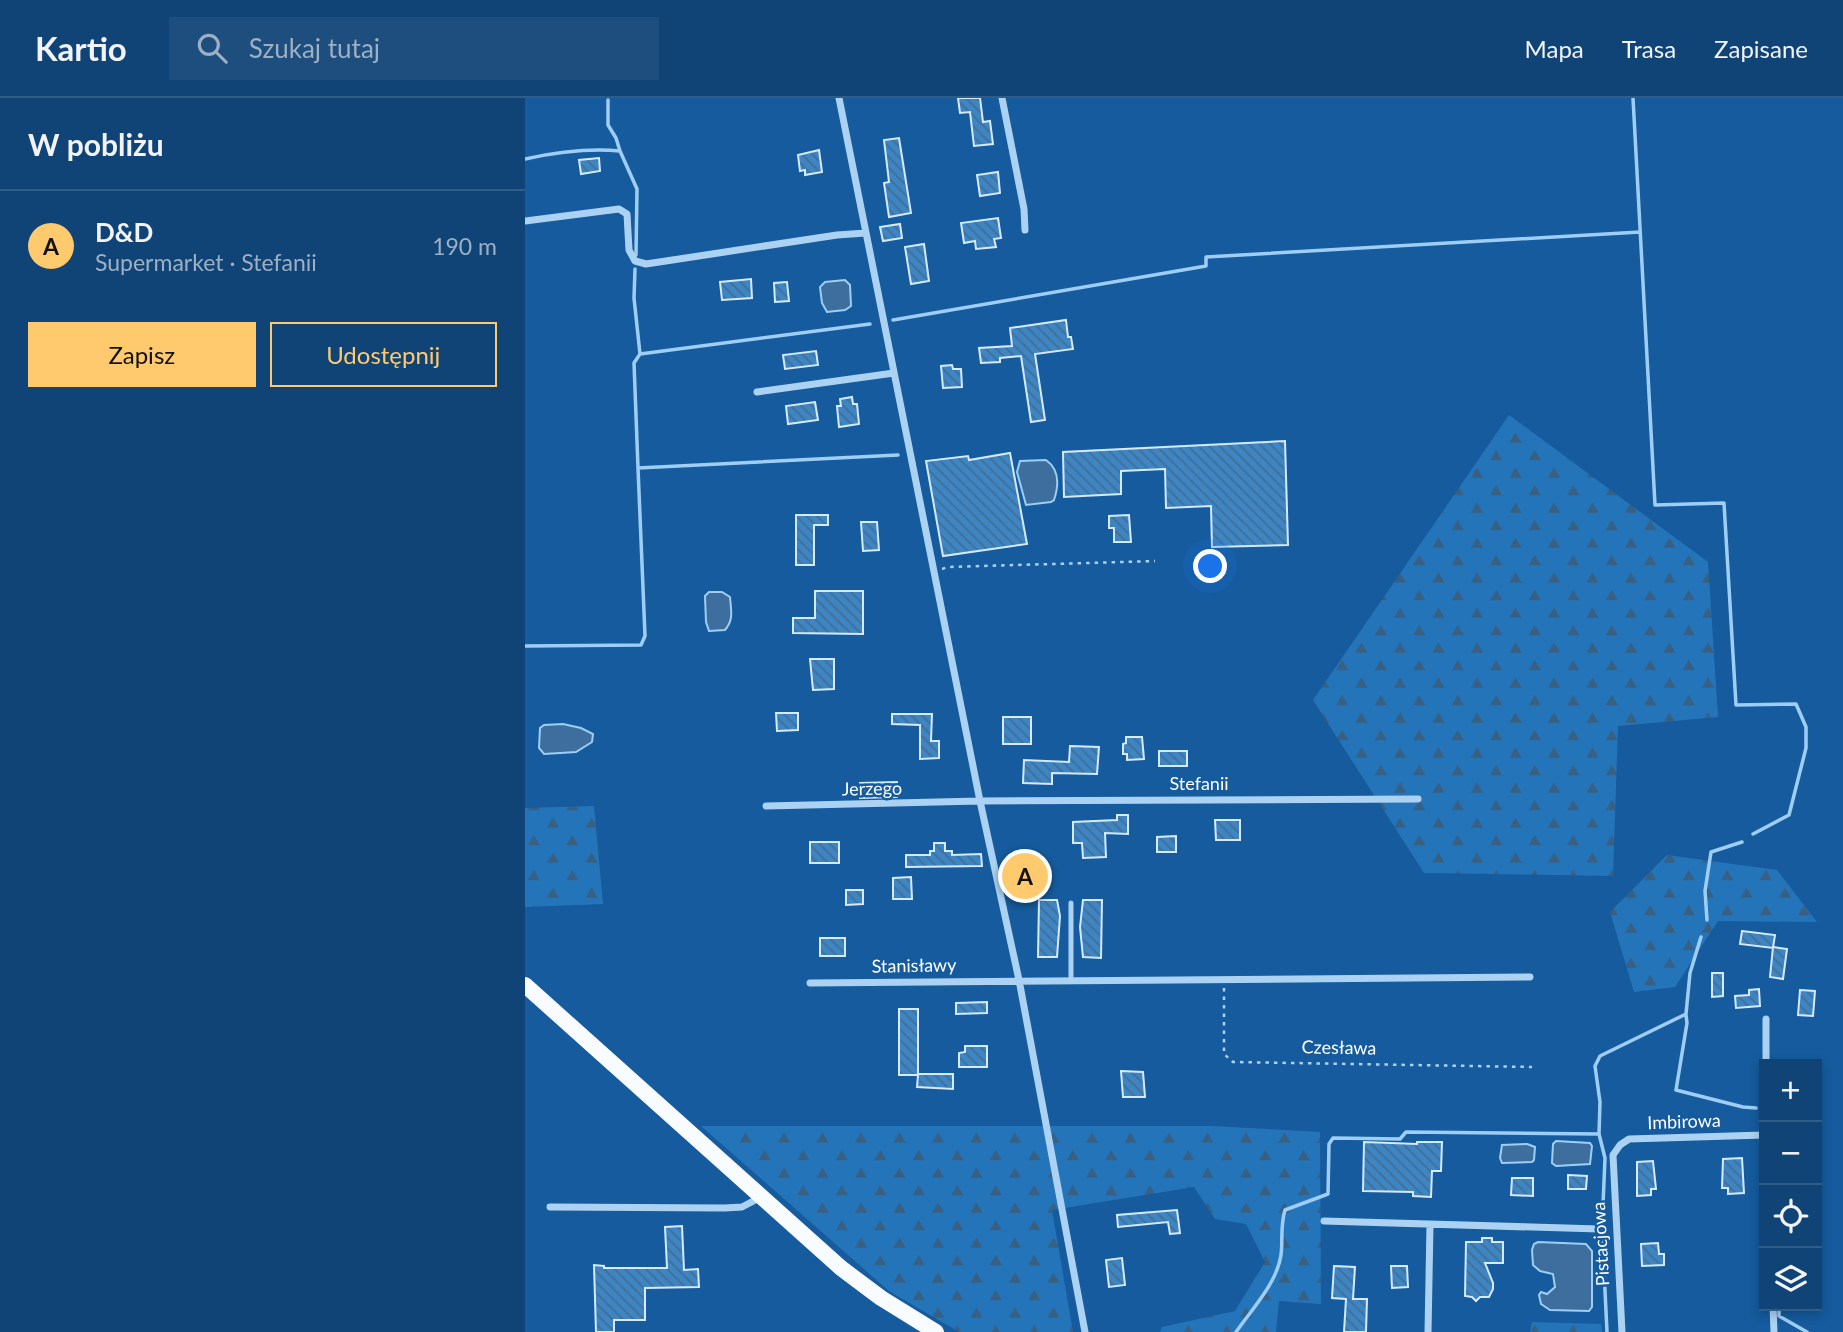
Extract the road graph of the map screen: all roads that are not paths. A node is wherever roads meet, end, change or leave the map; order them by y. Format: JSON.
{"nodes":[{"id":1,"x":839,"y":98,"type":"edge"},
{"id":2,"x":1002,"y":98,"type":"edge"},
{"id":3,"x":525,"y":221,"type":"edge"},
{"id":4,"x":1024,"y":230,"type":"dead end"},
{"id":5,"x":866,"y":233,"type":"junction"},
{"id":6,"x":894,"y":373,"type":"junction"},
{"id":7,"x":757,"y":392,"type":"dead end"},
{"id":8,"x":1418,"y":799,"type":"dead end"},
{"id":9,"x":979,"y":801,"type":"junction"},
{"id":10,"x":766,"y":806,"type":"dead end"},
{"id":11,"x":1071,"y":903,"type":"dead end"},
{"id":12,"x":1530,"y":977,"type":"dead end"},
{"id":13,"x":1071,"y":979,"type":"junction"},
{"id":14,"x":1019,"y":980,"type":"junction"},
{"id":15,"x":810,"y":983,"type":"dead end"},
{"id":16,"x":525,"y":985,"type":"edge"},
{"id":17,"x":1766,"y":1019,"type":"dead end"},
{"id":18,"x":1766,"y":1059,"type":"edge"},
{"id":19,"x":1759,"y":1135,"type":"edge"},
{"id":20,"x":1613,"y":1155,"type":"joint"},
{"id":21,"x":761,"y":1197,"type":"junction"},
{"id":22,"x":550,"y":1207,"type":"dead end"},
{"id":23,"x":1324,"y":1221,"type":"dead end"},
{"id":24,"x":1430,"y":1224,"type":"junction"},
{"id":25,"x":1599,"y":1229,"type":"dead end"},
{"id":26,"x":1773,"y":1311,"type":"edge"},
{"id":27,"x":936,"y":1332,"type":"edge"},
{"id":28,"x":1085,"y":1332,"type":"edge"},
{"id":29,"x":1428,"y":1332,"type":"edge"},
{"id":30,"x":1622,"y":1332,"type":"edge"},
{"id":31,"x":1774,"y":1332,"type":"edge"}],
"edges":[{"from":1,"to":5,"type":"street"},
{"from":2,"to":4,"type":"street"},
{"from":3,"to":5,"type":"street"},
{"from":5,"to":6,"type":"street"},
{"from":6,"to":7,"type":"street"},
{"from":6,"to":9,"type":"street"},
{"from":8,"to":9,"type":"street","name":"Stefanii"},
{"from":9,"to":10,"type":"street","name":"Jerzego"},
{"from":9,"to":14,"type":"street"},
{"from":11,"to":13,"type":"lane"},
{"from":12,"to":13,"type":"street"},
{"from":13,"to":14,"type":"street"},
{"from":14,"to":15,"type":"street","name":"Stanisławy"},
{"from":14,"to":28,"type":"street"},
{"from":16,"to":21,"type":"main road"},
{"from":17,"to":18,"type":"street"},
{"from":19,"to":20,"type":"street","name":"Imbirowa"},
{"from":20,"to":30,"type":"street","name":"Pistacjowa"},
{"from":21,"to":22,"type":"street"},
{"from":21,"to":27,"type":"main road"},
{"from":23,"to":24,"type":"street"},
{"from":24,"to":25,"type":"street"},
{"from":24,"to":29,"type":"street"},
{"from":26,"to":31,"type":"street"}]}
